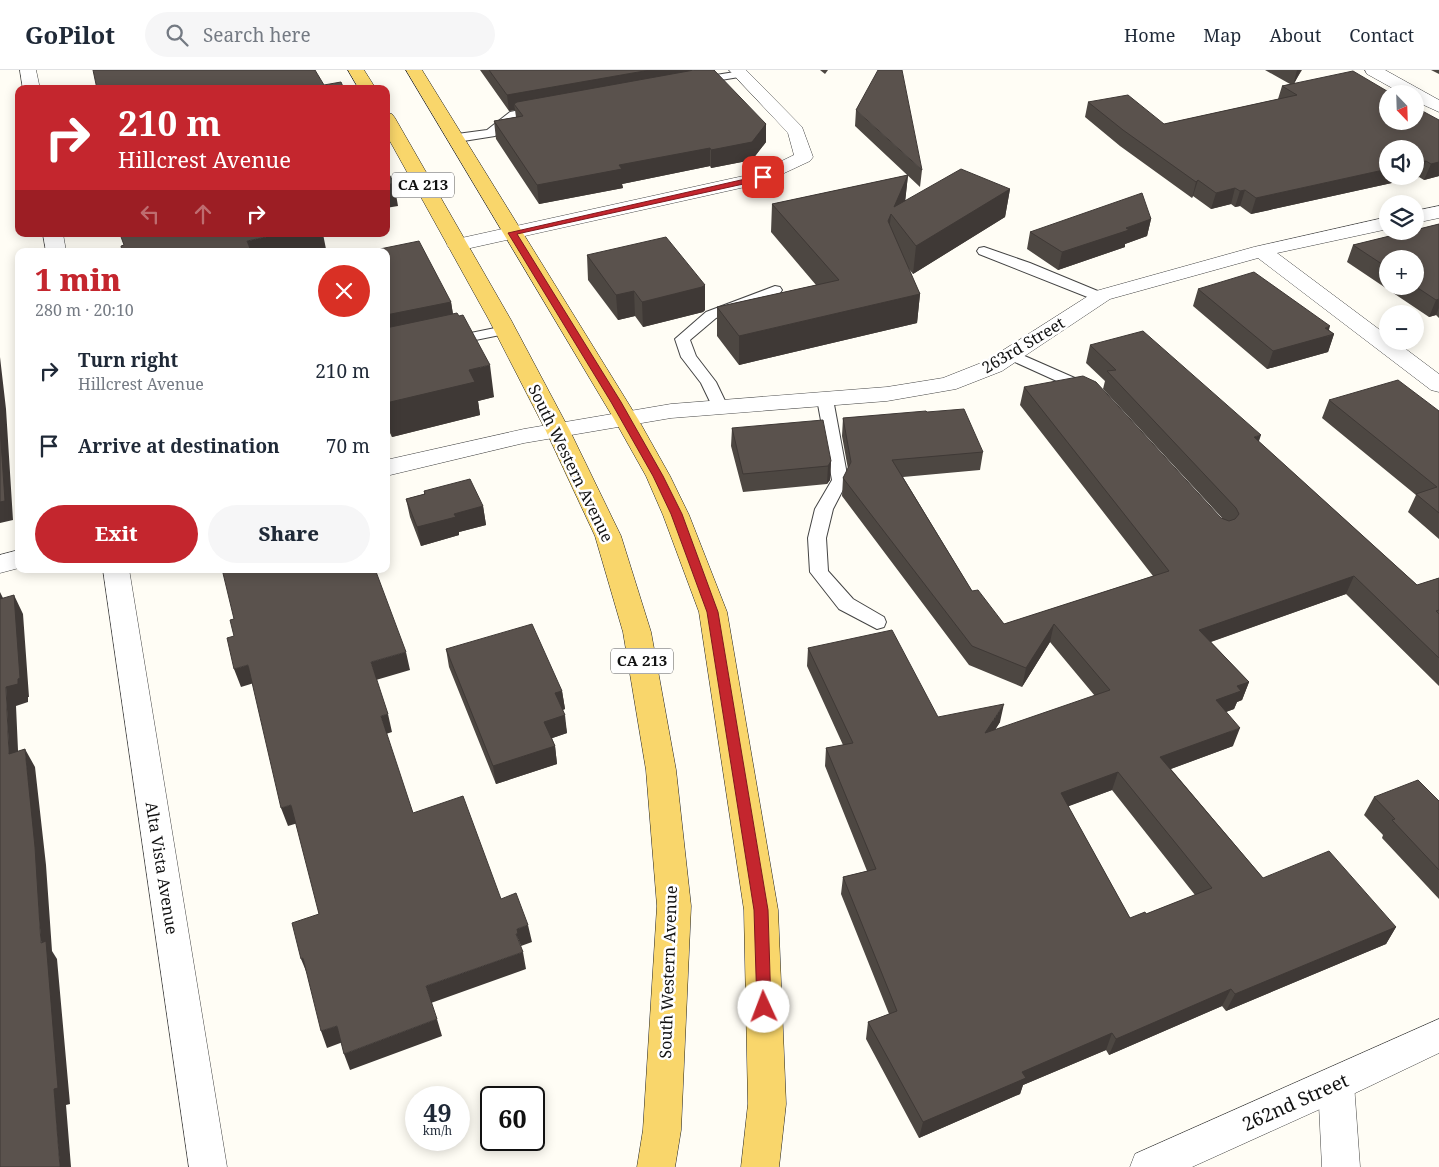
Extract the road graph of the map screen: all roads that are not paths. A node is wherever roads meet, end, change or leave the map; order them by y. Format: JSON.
{"nodes":[{"id":1,"x":28,"y":70,"type":"edge"},
{"id":2,"x":356,"y":70,"type":"edge"},
{"id":3,"x":414,"y":70,"type":"edge"},
{"id":4,"x":1373,"y":70,"type":"edge"},
{"id":5,"x":739,"y":72,"type":"edge"},
{"id":6,"x":682,"y":84,"type":"edge"},
{"id":7,"x":31,"y":85,"type":"edge"},
{"id":8,"x":365,"y":85,"type":"edge"},
{"id":9,"x":1439,"y":107,"type":"edge"},
{"id":10,"x":552,"y":108,"type":"edge"},
{"id":11,"x":390,"y":125,"type":"edge"},
{"id":12,"x":458,"y":138,"type":"junction"},
{"id":13,"x":1439,"y":212,"type":"edge"},
{"id":14,"x":1424,"y":215,"type":"edge"},
{"id":15,"x":1379,"y":225,"type":"edge"},
{"id":16,"x":512,"y":233,"type":"junction"},
{"id":17,"x":457,"y":245,"type":"junction"},
{"id":18,"x":984,"y":251,"type":"dead end"},
{"id":19,"x":1261,"y":251,"type":"junction"},
{"id":20,"x":775,"y":290,"type":"dead end"},
{"id":21,"x":1100,"y":297,"type":"junction"},
{"id":22,"x":505,"y":330,"type":"junction"},
{"id":23,"x":438,"y":344,"type":"edge"},
{"id":24,"x":1011,"y":355,"type":"junction"},
{"id":25,"x":1439,"y":385,"type":"edge"},
{"id":26,"x":1100,"y":395,"type":"edge"},
{"id":27,"x":825,"y":398,"type":"junction"},
{"id":28,"x":720,"y":407,"type":"junction"},
{"id":29,"x":626,"y":419,"type":"junction"},
{"id":30,"x":558,"y":431,"type":"junction"},
{"id":31,"x":390,"y":467,"type":"edge"},
{"id":32,"x":15,"y":560,"type":"edge"},
{"id":33,"x":0,"y":564,"type":"edge"},
{"id":34,"x":117,"y":573,"type":"edge"},
{"id":35,"x":877,"y":622,"type":"dead end"},
{"id":36,"x":1439,"y":1035,"type":"edge"},
{"id":37,"x":1336,"y":1084,"type":"junction"},
{"id":38,"x":208,"y":1167,"type":"edge"},
{"id":39,"x":656,"y":1167,"type":"edge"},
{"id":40,"x":760,"y":1167,"type":"edge"},
{"id":41,"x":1149,"y":1167,"type":"edge"},
{"id":42,"x":1341,"y":1167,"type":"edge"}],
"edges":[{"from":1,"to":7,"type":"street"},
{"from":2,"to":8,"type":"main road"},
{"from":3,"to":12,"type":"main road","number":"CA 213"},
{"from":4,"to":9,"type":"street"},
{"from":5,"to":6,"type":"lane"},
{"from":5,"to":16,"type":"street"},
{"from":10,"to":12,"type":"lane"},
{"from":11,"to":17,"type":"main road","name":"South Western Avenue","number":"CA 213"},
{"from":12,"to":16,"type":"main road","number":"CA 213"},
{"from":13,"to":14,"type":"street"},
{"from":15,"to":19,"type":"street","name":"263rd Street"},
{"from":16,"to":17,"type":"street"},
{"from":16,"to":29,"type":"main road","number":"CA 213"},
{"from":17,"to":22,"type":"main road","name":"South Western Avenue","number":"CA 213"},
{"from":18,"to":21,"type":"lane"},
{"from":19,"to":21,"type":"street","name":"263rd Street"},
{"from":19,"to":25,"type":"street"},
{"from":20,"to":28,"type":"lane"},
{"from":21,"to":24,"type":"street","name":"263rd Street"},
{"from":22,"to":23,"type":"lane"},
{"from":22,"to":30,"type":"main road","name":"South Western Avenue","number":"CA 213"},
{"from":24,"to":26,"type":"lane"},
{"from":24,"to":27,"type":"street","name":"263rd Street"},
{"from":27,"to":28,"type":"street","name":"263rd Street"},
{"from":27,"to":35,"type":"lane"},
{"from":28,"to":29,"type":"street","name":"263rd Street"},
{"from":29,"to":30,"type":"street","name":"263rd Street"},
{"from":29,"to":40,"type":"main road","number":"CA 213"},
{"from":30,"to":31,"type":"street","name":"263rd Street"},
{"from":30,"to":39,"type":"main road","name":"South Western Avenue","number":"CA 213"},
{"from":32,"to":33,"type":"street"},
{"from":34,"to":38,"type":"street","name":"Alta Vista Avenue"},
{"from":36,"to":37,"type":"street","name":"262nd Street"},
{"from":37,"to":41,"type":"street","name":"262nd Street"},
{"from":37,"to":42,"type":"street"}]}
